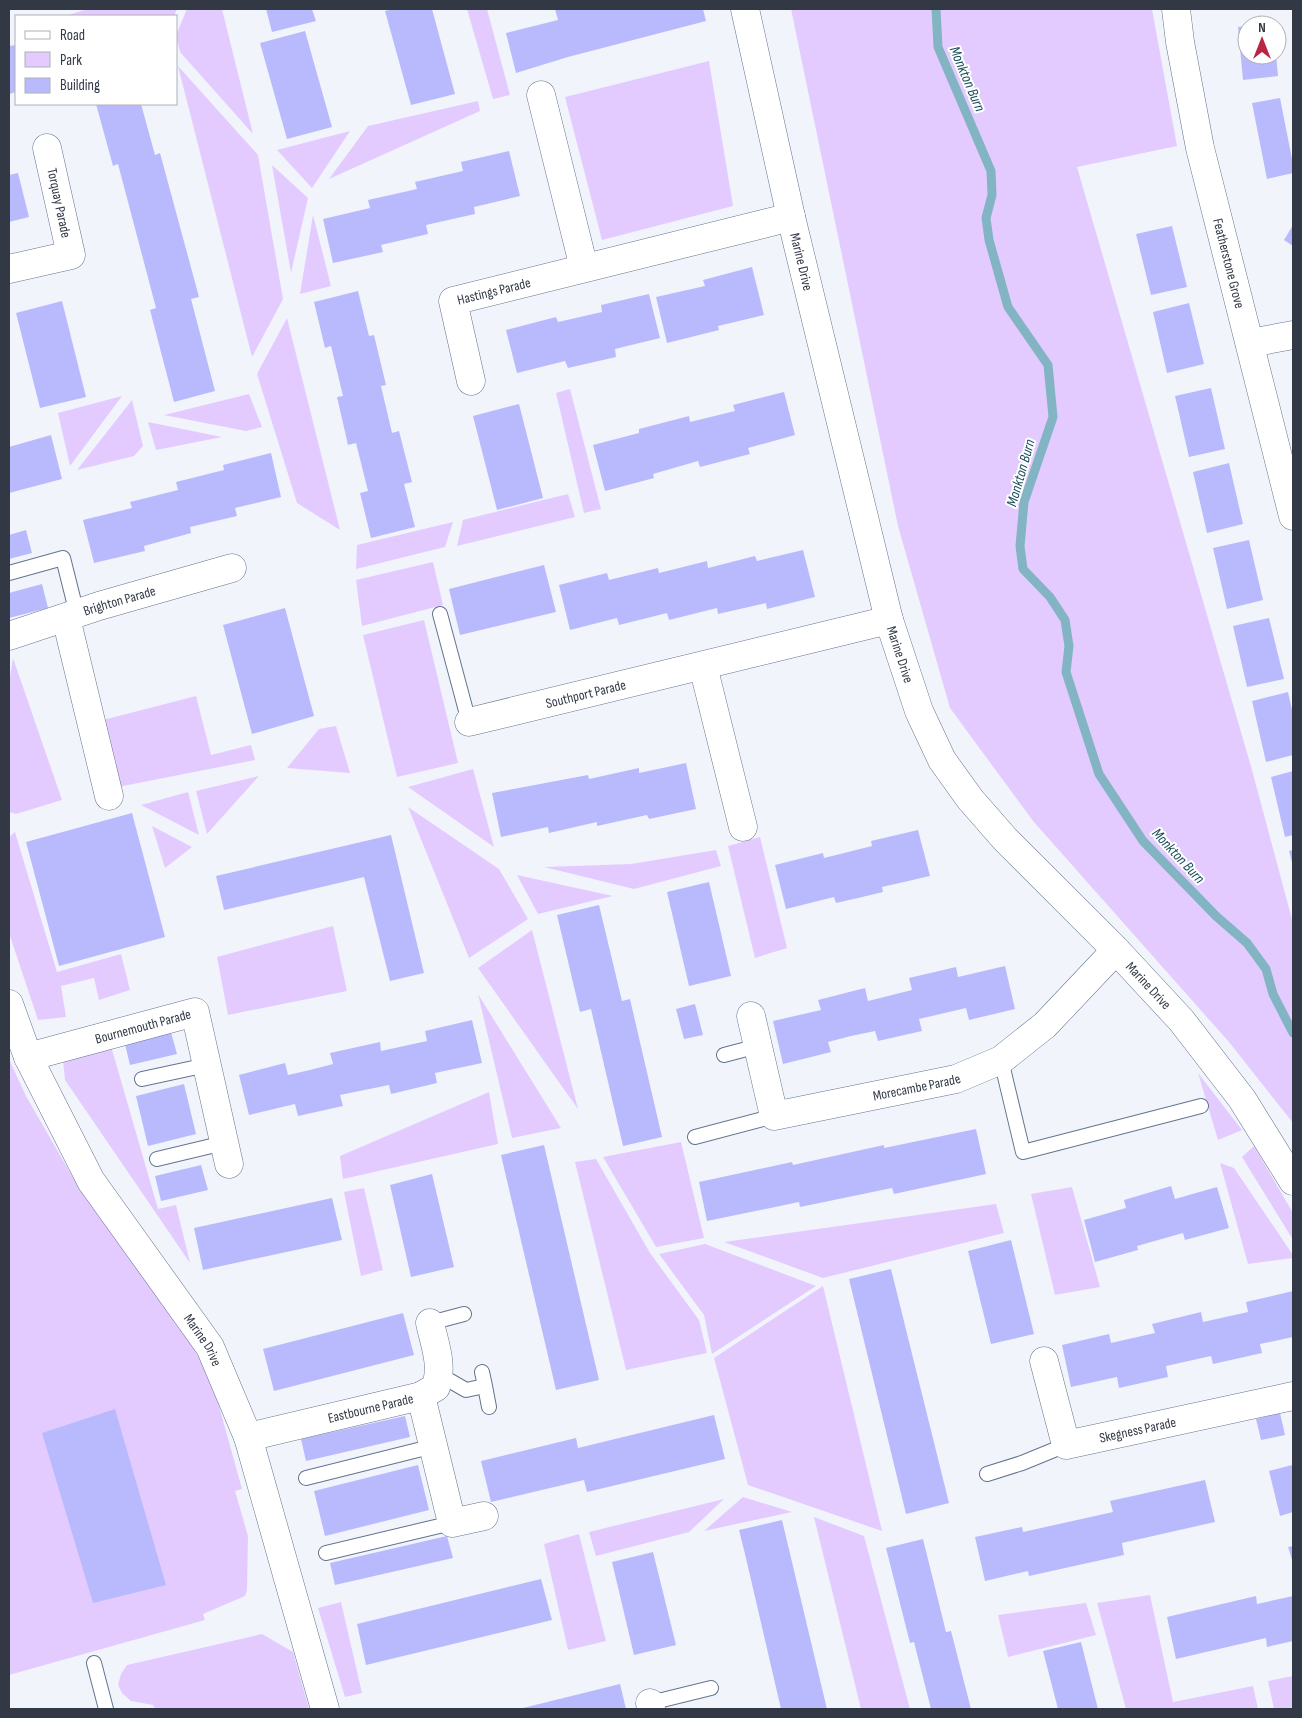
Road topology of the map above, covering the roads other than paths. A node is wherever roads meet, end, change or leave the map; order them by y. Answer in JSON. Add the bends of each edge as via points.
{"nodes":[{"id":1,"x":745,"y":9,"type":"edge"},
{"id":2,"x":1176,"y":9,"type":"edge"},
{"id":3,"x":541,"y":95,"type":"dead end"},
{"id":4,"x":47,"y":148,"type":"dead end"},
{"id":5,"x":791,"y":217,"type":"junction"},
{"id":6,"x":584,"y":268,"type":"junction"},
{"id":7,"x":9,"y":269,"type":"edge"},
{"id":8,"x":1293,"y":335,"type":"edge"},
{"id":9,"x":1250,"y":342,"type":"junction"},
{"id":10,"x":471,"y":381,"type":"dead end"},
{"id":11,"x":1293,"y":516,"type":"edge"},
{"id":12,"x":232,"y":568,"type":"dead end"},
{"id":13,"x":9,"y":573,"type":"edge"},
{"id":14,"x":440,"y":614,"type":"dead end"},
{"id":15,"x":72,"y":616,"type":"junction"},
{"id":16,"x":889,"y":620,"type":"junction"},
{"id":17,"x":9,"y":636,"type":"edge"},
{"id":18,"x":702,"y":666,"type":"junction"},
{"id":19,"x":469,"y":722,"type":"joint"},
{"id":20,"x":109,"y":796,"type":"dead end"},
{"id":21,"x":743,"y":826,"type":"dead end"},
{"id":22,"x":1116,"y":950,"type":"junction"},
{"id":23,"x":9,"y":1004,"type":"edge"},
{"id":24,"x":751,"y":1016,"type":"dead end"},
{"id":25,"x":758,"y":1046,"type":"junction"},
{"id":26,"x":724,"y":1054,"type":"dead end"},
{"id":27,"x":28,"y":1056,"type":"junction"},
{"id":28,"x":1001,"y":1060,"type":"junction"},
{"id":29,"x":207,"y":1065,"type":"junction"},
{"id":30,"x":142,"y":1079,"type":"dead end"},
{"id":31,"x":1201,"y":1106,"type":"dead end"},
{"id":32,"x":774,"y":1116,"type":"junction"},
{"id":33,"x":695,"y":1137,"type":"dead end"},
{"id":34,"x":227,"y":1153,"type":"joint"},
{"id":35,"x":157,"y":1159,"type":"dead end"},
{"id":36,"x":1293,"y":1181,"type":"edge"},
{"id":37,"x":464,"y":1314,"type":"dead end"},
{"id":38,"x":430,"y":1323,"type":"joint"},
{"id":39,"x":1044,"y":1361,"type":"dead end"},
{"id":40,"x":440,"y":1375,"type":"junction"},
{"id":41,"x":421,"y":1396,"type":"junction"},
{"id":42,"x":1293,"y":1396,"type":"edge"},
{"id":43,"x":490,"y":1407,"type":"dead end"},
{"id":44,"x":248,"y":1437,"type":"junction"},
{"id":45,"x":1066,"y":1445,"type":"junction"},
{"id":46,"x":434,"y":1446,"type":"junction"},
{"id":47,"x":987,"y":1474,"type":"dead end"},
{"id":48,"x":306,"y":1478,"type":"dead end"},
{"id":49,"x":484,"y":1516,"type":"dead end"},
{"id":50,"x":452,"y":1523,"type":"junction"},
{"id":51,"x":326,"y":1553,"type":"dead end"},
{"id":52,"x":94,"y":1663,"type":"dead end"},
{"id":53,"x":711,"y":1688,"type":"dead end"},
{"id":54,"x":651,"y":1706,"type":"edge"},
{"id":55,"x":106,"y":1709,"type":"edge"},
{"id":56,"x":325,"y":1709,"type":"edge"}],
"edges":[{"from":1,"to":5,"type":"street","name":"Marine Drive"},
{"from":2,"to":9,"type":"street","name":"Featherstone Grove","via":[[1200,148]]},
{"from":3,"to":6,"type":"street"},
{"from":4,"to":7,"type":"street","name":"Torquay Parade","via":[[71,255]]},
{"from":5,"to":6,"type":"street","name":"Hastings Parade"},
{"from":5,"to":16,"type":"street","name":"Marine Drive"},
{"from":6,"to":10,"type":"street","name":"Hastings Parade","via":[[453,301]]},
{"from":8,"to":9,"type":"street"},
{"from":9,"to":11,"type":"street","name":"Featherstone Grove"},
{"from":12,"to":15,"type":"street","name":"Brighton Parade"},
{"from":13,"to":15,"type":"lane","via":[[64,558]]},
{"from":14,"to":19,"type":"lane"},
{"from":15,"to":17,"type":"street","name":"Brighton Parade"},
{"from":15,"to":20,"type":"street"},
{"from":16,"to":18,"type":"street","name":"Southport Parade"},
{"from":16,"to":22,"type":"street","name":"Marine Drive","via":[[919,711],[942,760],[1005,839]]},
{"from":18,"to":19,"type":"street","name":"Southport Parade"},
{"from":18,"to":21,"type":"street"},
{"from":22,"to":28,"type":"street","name":"Morecambe Parade","via":[[1045,1025]]},
{"from":22,"to":36,"type":"street","name":"Marine Drive","via":[[1181,1020],[1236,1091]]},
{"from":23,"to":27,"type":"street","name":"Marine Drive"},
{"from":24,"to":25,"type":"street"},
{"from":25,"to":26,"type":"lane"},
{"from":25,"to":32,"type":"street"},
{"from":27,"to":29,"type":"street","name":"Bournemouth Parade","via":[[195,1012]]},
{"from":27,"to":44,"type":"street","name":"Marine Drive","via":[[91,1182],[210,1347]]},
{"from":28,"to":31,"type":"lane","via":[[1023,1152]]},
{"from":28,"to":32,"type":"street","name":"Morecambe Parade","via":[[956,1079]]},
{"from":29,"to":30,"type":"lane"},
{"from":29,"to":34,"type":"street","name":"Bournemouth Parade"},
{"from":32,"to":33,"type":"lane"},
{"from":34,"to":35,"type":"lane"},
{"from":37,"to":38,"type":"lane"},
{"from":38,"to":40,"type":"street"},
{"from":39,"to":45,"type":"street"},
{"from":40,"to":41,"type":"street","via":[[436,1387]]},
{"from":40,"to":43,"type":"lane","via":[[466,1390],[484,1379]]},
{"from":41,"to":44,"type":"street","name":"Eastbourne Parade"},
{"from":41,"to":46,"type":"street","name":"Eastbourne Parade"},
{"from":42,"to":45,"type":"street","name":"Skegness Parade"},
{"from":44,"to":56,"type":"street","name":"Marine Drive"},
{"from":45,"to":47,"type":"lane"},
{"from":46,"to":48,"type":"lane"},
{"from":46,"to":50,"type":"street","name":"Eastbourne Parade"},
{"from":49,"to":50,"type":"street"},
{"from":50,"to":51,"type":"lane"},
{"from":52,"to":55,"type":"lane"},
{"from":53,"to":54,"type":"lane"}]}
